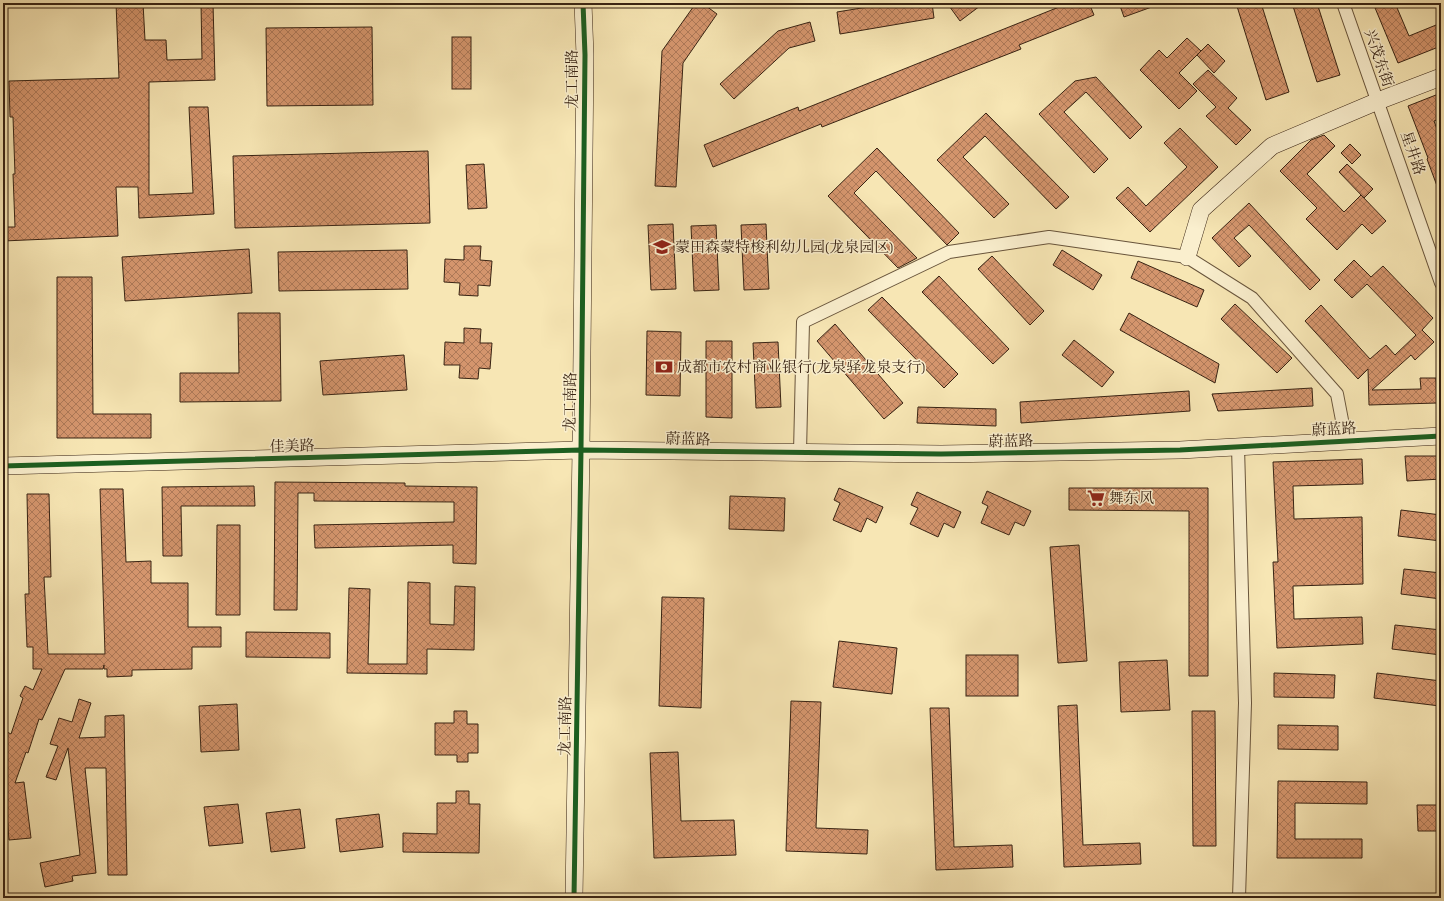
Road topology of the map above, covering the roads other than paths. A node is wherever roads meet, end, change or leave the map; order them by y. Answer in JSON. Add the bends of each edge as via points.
{"nodes":[{"id":1,"x":583,"y":3,"type":"edge"},
{"id":2,"x":1343,"y":3,"type":"edge"},
{"id":3,"x":1441,"y":77,"type":"edge"},
{"id":4,"x":1378,"y":101,"type":"junction"},
{"id":5,"x":1186,"y":257,"type":"junction"},
{"id":6,"x":1441,"y":283,"type":"edge"},
{"id":7,"x":1441,"y":436,"type":"edge"},
{"id":8,"x":1346,"y":441,"type":"junction"},
{"id":9,"x":1238,"y":447,"type":"junction"},
{"id":10,"x":581,"y":450,"type":"junction"},
{"id":11,"x":800,"y":452,"type":"junction"},
{"id":12,"x":3,"y":466,"type":"edge"},
{"id":13,"x":574,"y":898,"type":"edge"},
{"id":14,"x":1239,"y":898,"type":"edge"}],
"edges":[{"from":1,"to":10,"type":"street","name":"龙工南路","via":[[585,63]]},
{"from":2,"to":4,"type":"street","name":"兴茂东街"},
{"from":3,"to":4,"type":"street"},
{"from":4,"to":5,"type":"street","via":[[1272,146],[1201,210]]},
{"from":4,"to":6,"type":"street","name":"星井路"},
{"from":5,"to":8,"type":"street","via":[[1252,298],[1337,394]]},
{"from":5,"to":11,"type":"street","via":[[1049,237],[949,252],[803,322]]},
{"from":7,"to":8,"type":"street","name":"蔚蓝路"},
{"from":8,"to":9,"type":"street","name":"蔚蓝路"},
{"from":9,"to":11,"type":"street","name":"蔚蓝路","via":[[941,454]]},
{"from":9,"to":14,"type":"street","via":[[1245,702]]},
{"from":10,"to":11,"type":"street","name":"蔚蓝路"},
{"from":10,"to":12,"type":"street","name":"佳美路"},
{"from":10,"to":13,"type":"street","name":"龙工南路"}]}
